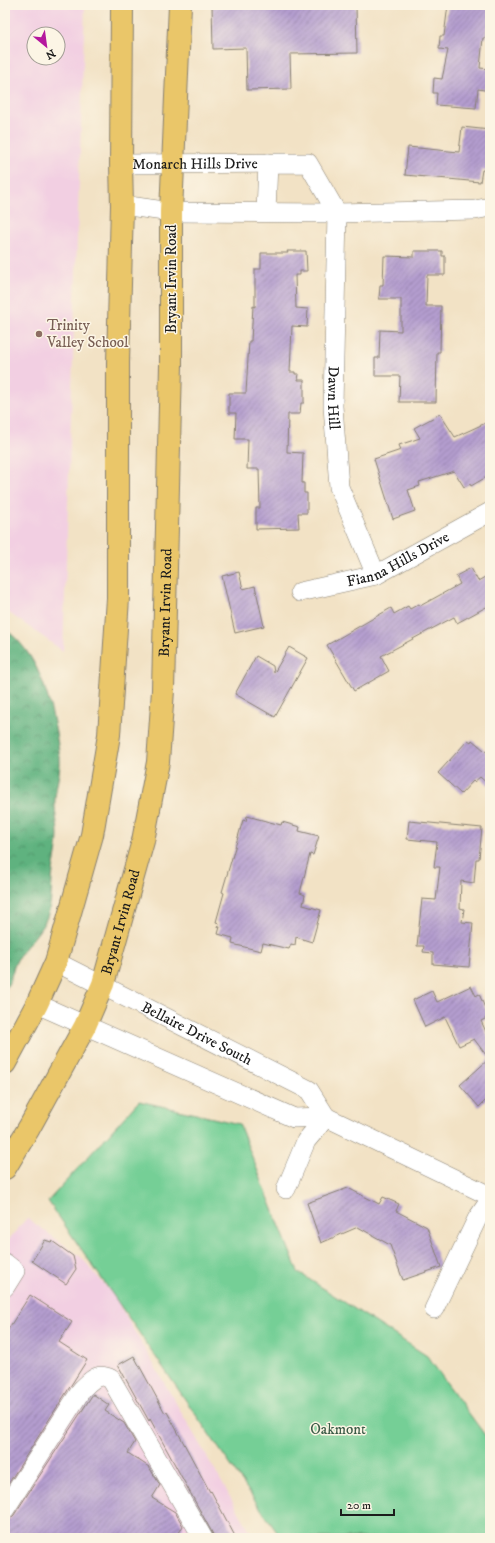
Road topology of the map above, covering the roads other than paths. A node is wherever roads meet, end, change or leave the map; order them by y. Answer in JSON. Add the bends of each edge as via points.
{"nodes":[{"id":1,"x":122,"y":5,"type":"edge"},
{"id":2,"x":180,"y":5,"type":"edge"},
{"id":3,"x":268,"y":163,"type":"junction"},
{"id":4,"x":121,"y":164,"type":"junction"},
{"id":5,"x":173,"y":164,"type":"junction"},
{"id":6,"x":122,"y":205,"type":"junction"},
{"id":7,"x":490,"y":207,"type":"edge"},
{"id":8,"x":171,"y":212,"type":"junction"},
{"id":9,"x":266,"y":212,"type":"junction"},
{"id":10,"x":337,"y":213,"type":"junction"},
{"id":11,"x":490,"y":512,"type":"edge"},
{"id":12,"x":376,"y":574,"type":"junction"},
{"id":13,"x":300,"y":592,"type":"dead end"},
{"id":14,"x":56,"y":962,"type":"junction"},
{"id":15,"x":103,"y":984,"type":"junction"},
{"id":16,"x":37,"y":1004,"type":"junction"},
{"id":17,"x":85,"y":1026,"type":"junction"},
{"id":18,"x":5,"y":1062,"type":"edge"},
{"id":19,"x":326,"y":1117,"type":"junction"},
{"id":20,"x":5,"y":1168,"type":"edge"},
{"id":21,"x":286,"y":1189,"type":"dead end"},
{"id":22,"x":490,"y":1196,"type":"edge"},
{"id":23,"x":490,"y":1200,"type":"edge"},
{"id":24,"x":5,"y":1263,"type":"edge"},
{"id":25,"x":5,"y":1287,"type":"edge"},
{"id":26,"x":434,"y":1309,"type":"dead end"},
{"id":27,"x":5,"y":1509,"type":"edge"},
{"id":28,"x":202,"y":1538,"type":"edge"}],
"edges":[{"from":1,"to":4,"type":"main road"},
{"from":2,"to":5,"type":"main road","name":"Bryant Irvin Road"},
{"from":3,"to":5,"type":"street","name":"Monarch Hills Drive"},
{"from":3,"to":9,"type":"street","name":"Monarch Hills Drive"},
{"from":3,"to":10,"type":"street","name":"Monarch Hills Drive","via":[[308,163]]},
{"from":4,"to":5,"type":"street","name":"Monarch Hills Drive"},
{"from":4,"to":6,"type":"main road"},
{"from":5,"to":8,"type":"main road","name":"Bryant Irvin Road"},
{"from":6,"to":8,"type":"street"},
{"from":6,"to":14,"type":"main road","via":[[118,363],[118,598],[109,735],[92,834]]},
{"from":7,"to":10,"type":"street","via":[[475,210]]},
{"from":8,"to":9,"type":"street"},
{"from":8,"to":15,"type":"main road","name":"Bryant Irvin Road","via":[[170,396],[163,690],[158,762],[143,841]]},
{"from":9,"to":10,"type":"street"},
{"from":10,"to":12,"type":"street","name":"Dawn Hill","via":[[333,406],[339,487]]},
{"from":11,"to":12,"type":"street","name":"Fianna Hills Drive"},
{"from":12,"to":13,"type":"street","name":"Fianna Hills Drive"},
{"from":14,"to":15,"type":"street","name":"Bellaire Drive South"},
{"from":14,"to":16,"type":"main road"},
{"from":15,"to":17,"type":"main road","name":"Bryant Irvin Road"},
{"from":15,"to":19,"type":"street","name":"Bellaire Drive South","via":[[309,1090]]},
{"from":16,"to":17,"type":"street"},
{"from":16,"to":18,"type":"main road"},
{"from":17,"to":19,"type":"street","via":[[294,1118]]},
{"from":17,"to":20,"type":"main road","name":"Bryant Irvin Road"},
{"from":19,"to":21,"type":"street","via":[[306,1141]]},
{"from":19,"to":22,"type":"street"},
{"from":23,"to":26,"type":"street","via":[[477,1219]]},
{"from":24,"to":25,"type":"street","via":[[15,1271]]},
{"from":27,"to":28,"type":"street","via":[[82,1389],[95,1377],[105,1375],[111,1379]]}]}
